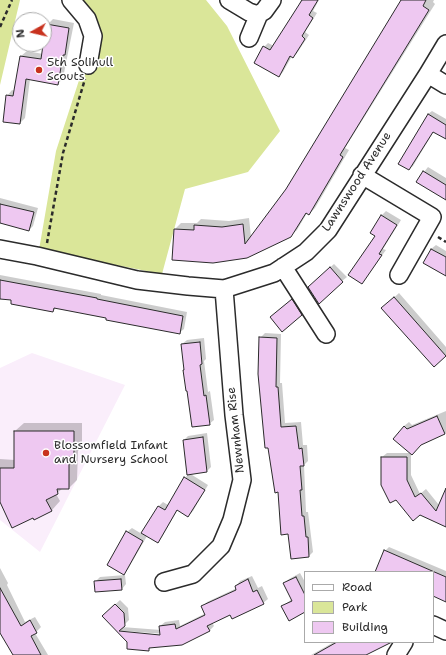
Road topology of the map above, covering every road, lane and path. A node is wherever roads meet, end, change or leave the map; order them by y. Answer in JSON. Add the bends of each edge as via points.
{"nodes":[{"id":1,"x":12,"y":0,"type":"edge"},
{"id":2,"x":71,"y":0,"type":"edge"},
{"id":3,"x":229,"y":0,"type":"edge"},
{"id":4,"x":272,"y":0,"type":"edge"},
{"id":5,"x":259,"y":14,"type":"junction"},
{"id":6,"x":0,"y":26,"type":"edge"},
{"id":7,"x":249,"y":38,"type":"dead end"},
{"id":8,"x":446,"y":44,"type":"edge"},
{"id":9,"x":88,"y":65,"type":"joint"},
{"id":10,"x":428,"y":74,"type":"junction"},
{"id":11,"x":446,"y":85,"type":"edge"},
{"id":12,"x":362,"y":175,"type":"junction"},
{"id":13,"x":439,"y":221,"type":"edge"},
{"id":14,"x":0,"y":249,"type":"edge"},
{"id":15,"x":38,"y":256,"type":"junction"},
{"id":16,"x":283,"y":267,"type":"junction"},
{"id":17,"x":399,"y":275,"type":"dead end"},
{"id":18,"x":224,"y":289,"type":"junction"},
{"id":19,"x":326,"y":334,"type":"dead end"},
{"id":20,"x":164,"y":582,"type":"dead end"},
{"id":21,"x":434,"y":625,"type":"edge"},
{"id":22,"x":446,"y":631,"type":"edge"},
{"id":23,"x":403,"y":643,"type":"edge"},
{"id":24,"x":396,"y":655,"type":"edge"}],
"edges":[{"from":1,"to":6,"type":"path"},
{"from":2,"to":9,"type":"street","via":[[87,19],[93,36]]},
{"from":3,"to":5,"type":"street","via":[[249,12]]},
{"from":4,"to":5,"type":"street"},
{"from":5,"to":7,"type":"street"},
{"from":8,"to":10,"type":"street","name":"Lawnswood Avenue"},
{"from":9,"to":15,"type":"path","via":[[63,153],[47,246],[39,250]]},
{"from":10,"to":11,"type":"street"},
{"from":10,"to":12,"type":"street","name":"Lawnswood Avenue"},
{"from":12,"to":13,"type":"street"},
{"from":12,"to":16,"type":"street","name":"Lawnswood Avenue","via":[[328,230],[306,252]]},
{"from":13,"to":17,"type":"street"},
{"from":14,"to":15,"type":"street","name":"Lawnswood Avenue"},
{"from":15,"to":18,"type":"street","name":"Lawnswood Avenue","via":[[137,280]]},
{"from":16,"to":18,"type":"street","name":"Lawnswood Avenue","via":[[274,273]]},
{"from":16,"to":19,"type":"street"},
{"from":18,"to":20,"type":"street","name":"Newnham Rise","via":[[242,480],[232,520],[221,546],[193,574]]},
{"from":21,"to":22,"type":"street"},
{"from":23,"to":24,"type":"street"}]}
